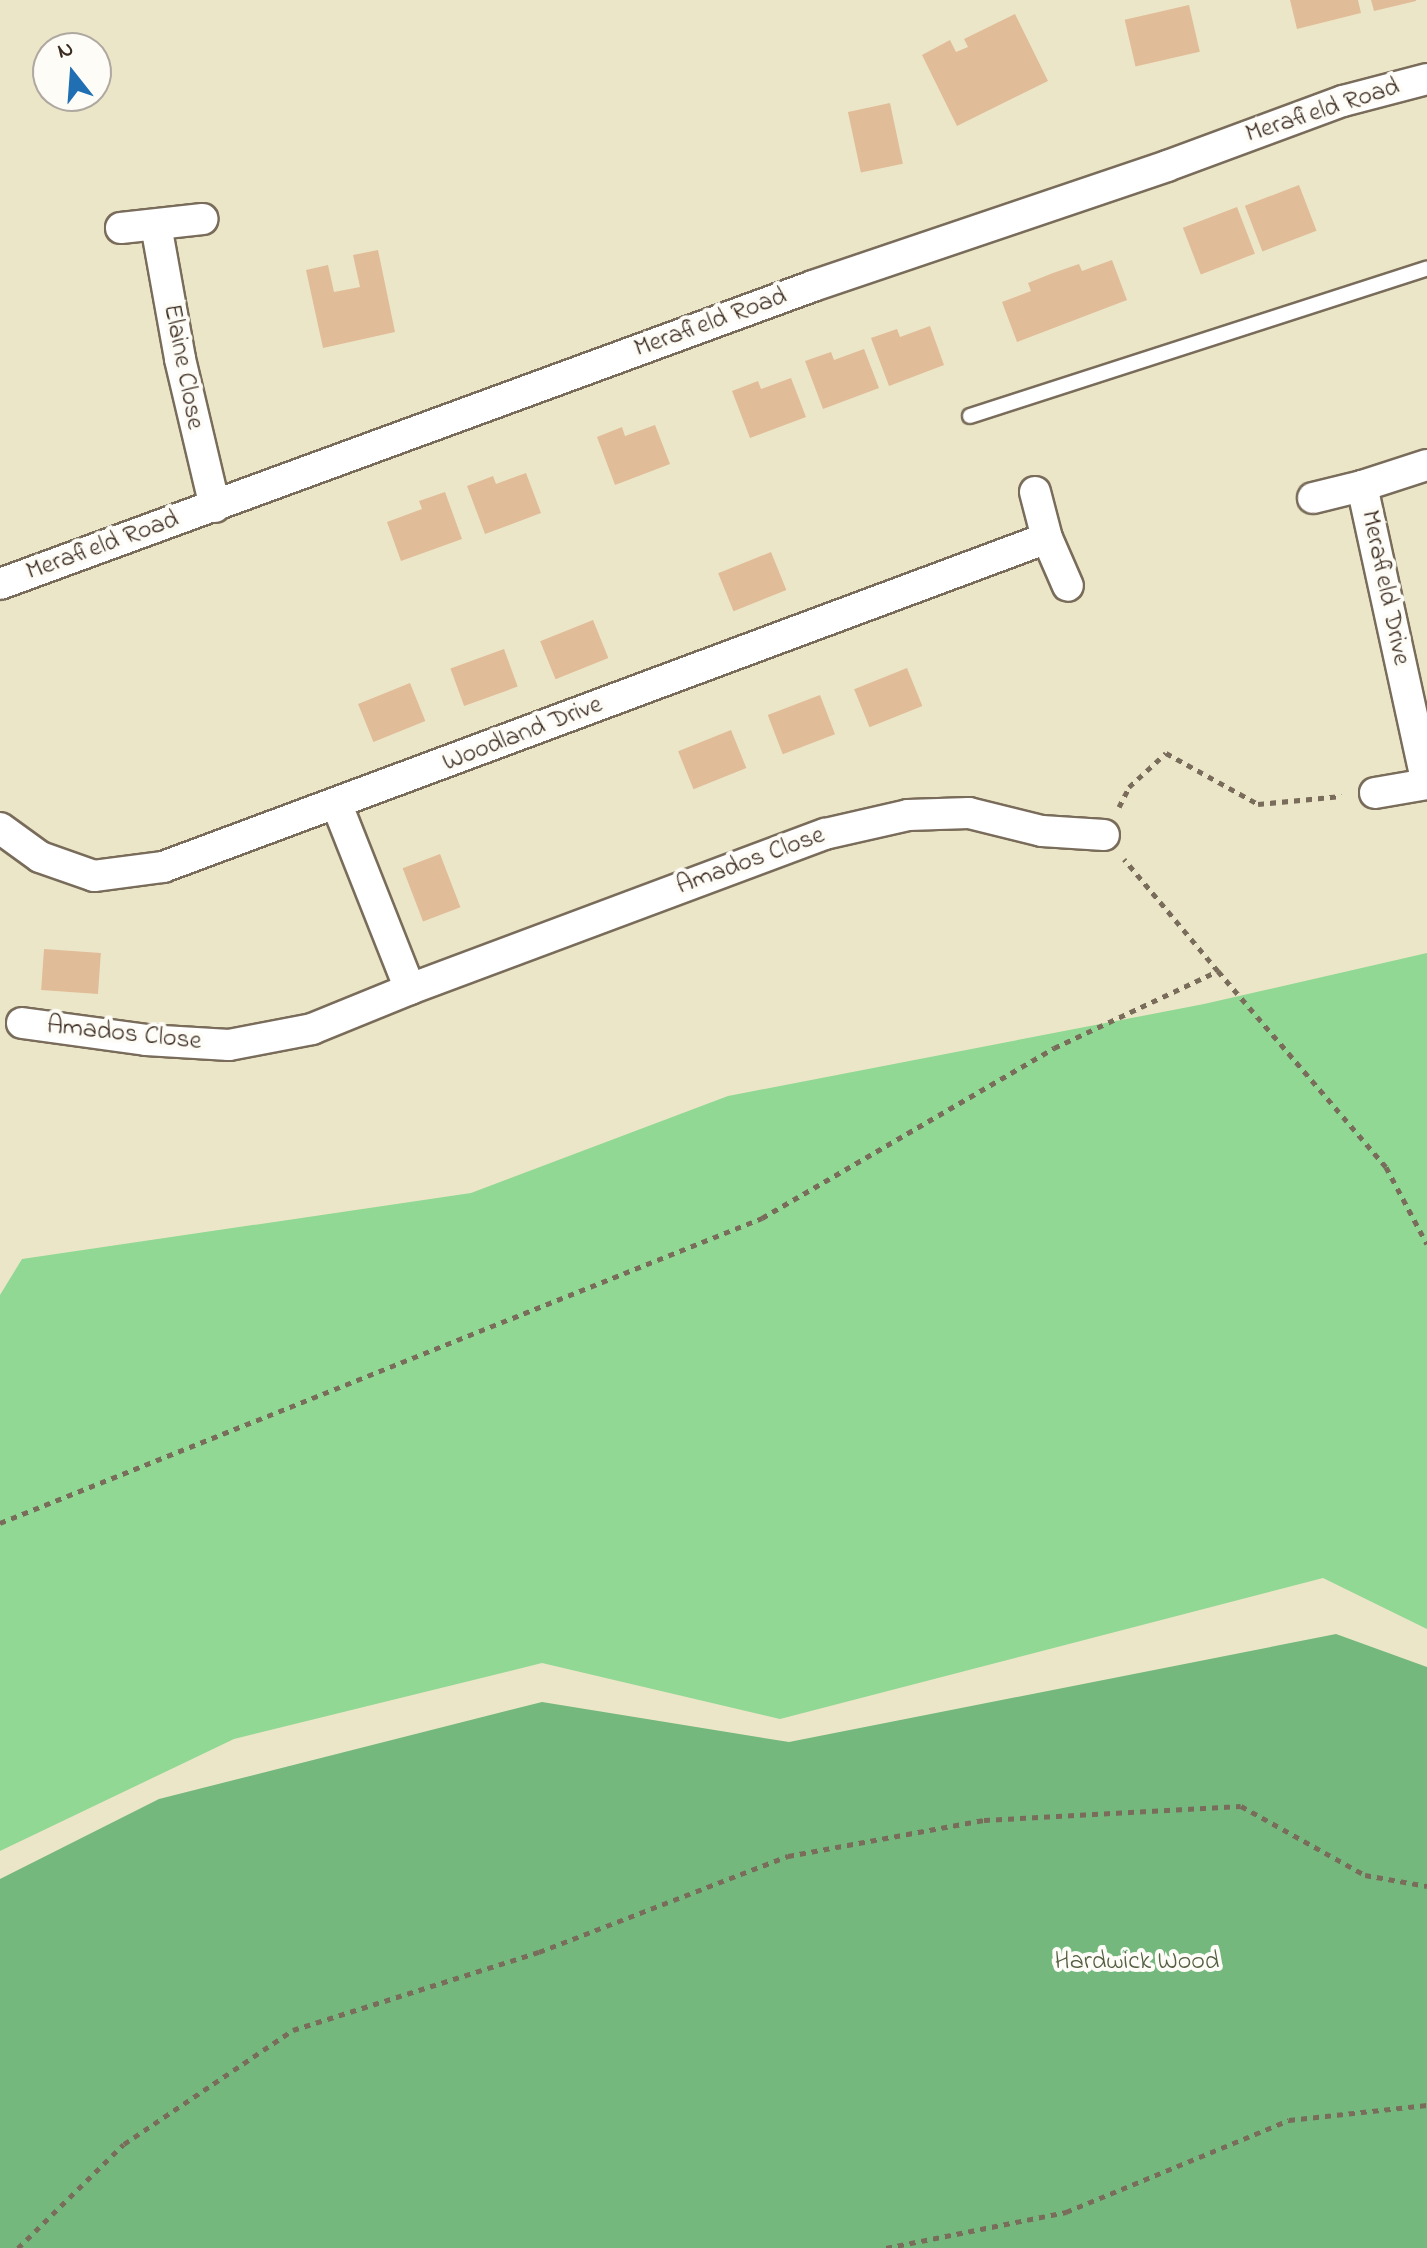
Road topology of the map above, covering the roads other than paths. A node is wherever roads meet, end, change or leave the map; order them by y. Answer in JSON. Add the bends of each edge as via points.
{"nodes":[{"id":1,"x":1427,"y":79,"type":"edge"},
{"id":2,"x":203,"y":219,"type":"dead end"},
{"id":3,"x":156,"y":225,"type":"junction"},
{"id":4,"x":121,"y":228,"type":"dead end"},
{"id":5,"x":1427,"y":268,"type":"edge"},
{"id":6,"x":970,"y":416,"type":"dead end"},
{"id":7,"x":1427,"y":465,"type":"edge"},
{"id":8,"x":1362,"y":486,"type":"junction"},
{"id":9,"x":1035,"y":492,"type":"dead end"},
{"id":10,"x":1313,"y":498,"type":"dead end"},
{"id":11,"x":215,"y":507,"type":"junction"},
{"id":12,"x":1047,"y":538,"type":"junction"},
{"id":13,"x":0,"y":584,"type":"edge"},
{"id":14,"x":1068,"y":586,"type":"dead end"},
{"id":15,"x":1427,"y":784,"type":"edge"},
{"id":16,"x":1375,"y":793,"type":"road end"},
{"id":17,"x":337,"y":805,"type":"junction"},
{"id":18,"x":0,"y":828,"type":"edge"},
{"id":19,"x":1104,"y":835,"type":"road end"},
{"id":20,"x":410,"y":989,"type":"junction"},
{"id":21,"x":22,"y":1023,"type":"dead end"}],
"edges":[{"from":1,"to":11,"type":"street","name":"Merafield Road","via":[[1343,101],[813,286]]},
{"from":2,"to":3,"type":"street"},
{"from":3,"to":4,"type":"street"},
{"from":3,"to":11,"type":"street","name":"Elaine Close","via":[[191,414]]},
{"from":5,"to":6,"type":"lane"},
{"from":7,"to":8,"type":"street","name":"Merafield Drive"},
{"from":8,"to":10,"type":"street","name":"Merafield Drive"},
{"from":8,"to":15,"type":"street","name":"Merafield Drive"},
{"from":9,"to":12,"type":"street"},
{"from":11,"to":13,"type":"street","name":"Merafield Road"},
{"from":12,"to":14,"type":"street"},
{"from":12,"to":17,"type":"street","name":"Woodland Drive"},
{"from":15,"to":16,"type":"street","name":"Merafield Drive"},
{"from":17,"to":18,"type":"street","name":"Woodland Drive","via":[[163,867],[94,876],[40,857]]},
{"from":17,"to":20,"type":"street"},
{"from":19,"to":20,"type":"street","name":"Amados Close","via":[[1042,831],[969,813],[908,815],[825,834]]},
{"from":20,"to":21,"type":"street","name":"Amados Close","via":[[312,1029],[229,1045]]}]}
